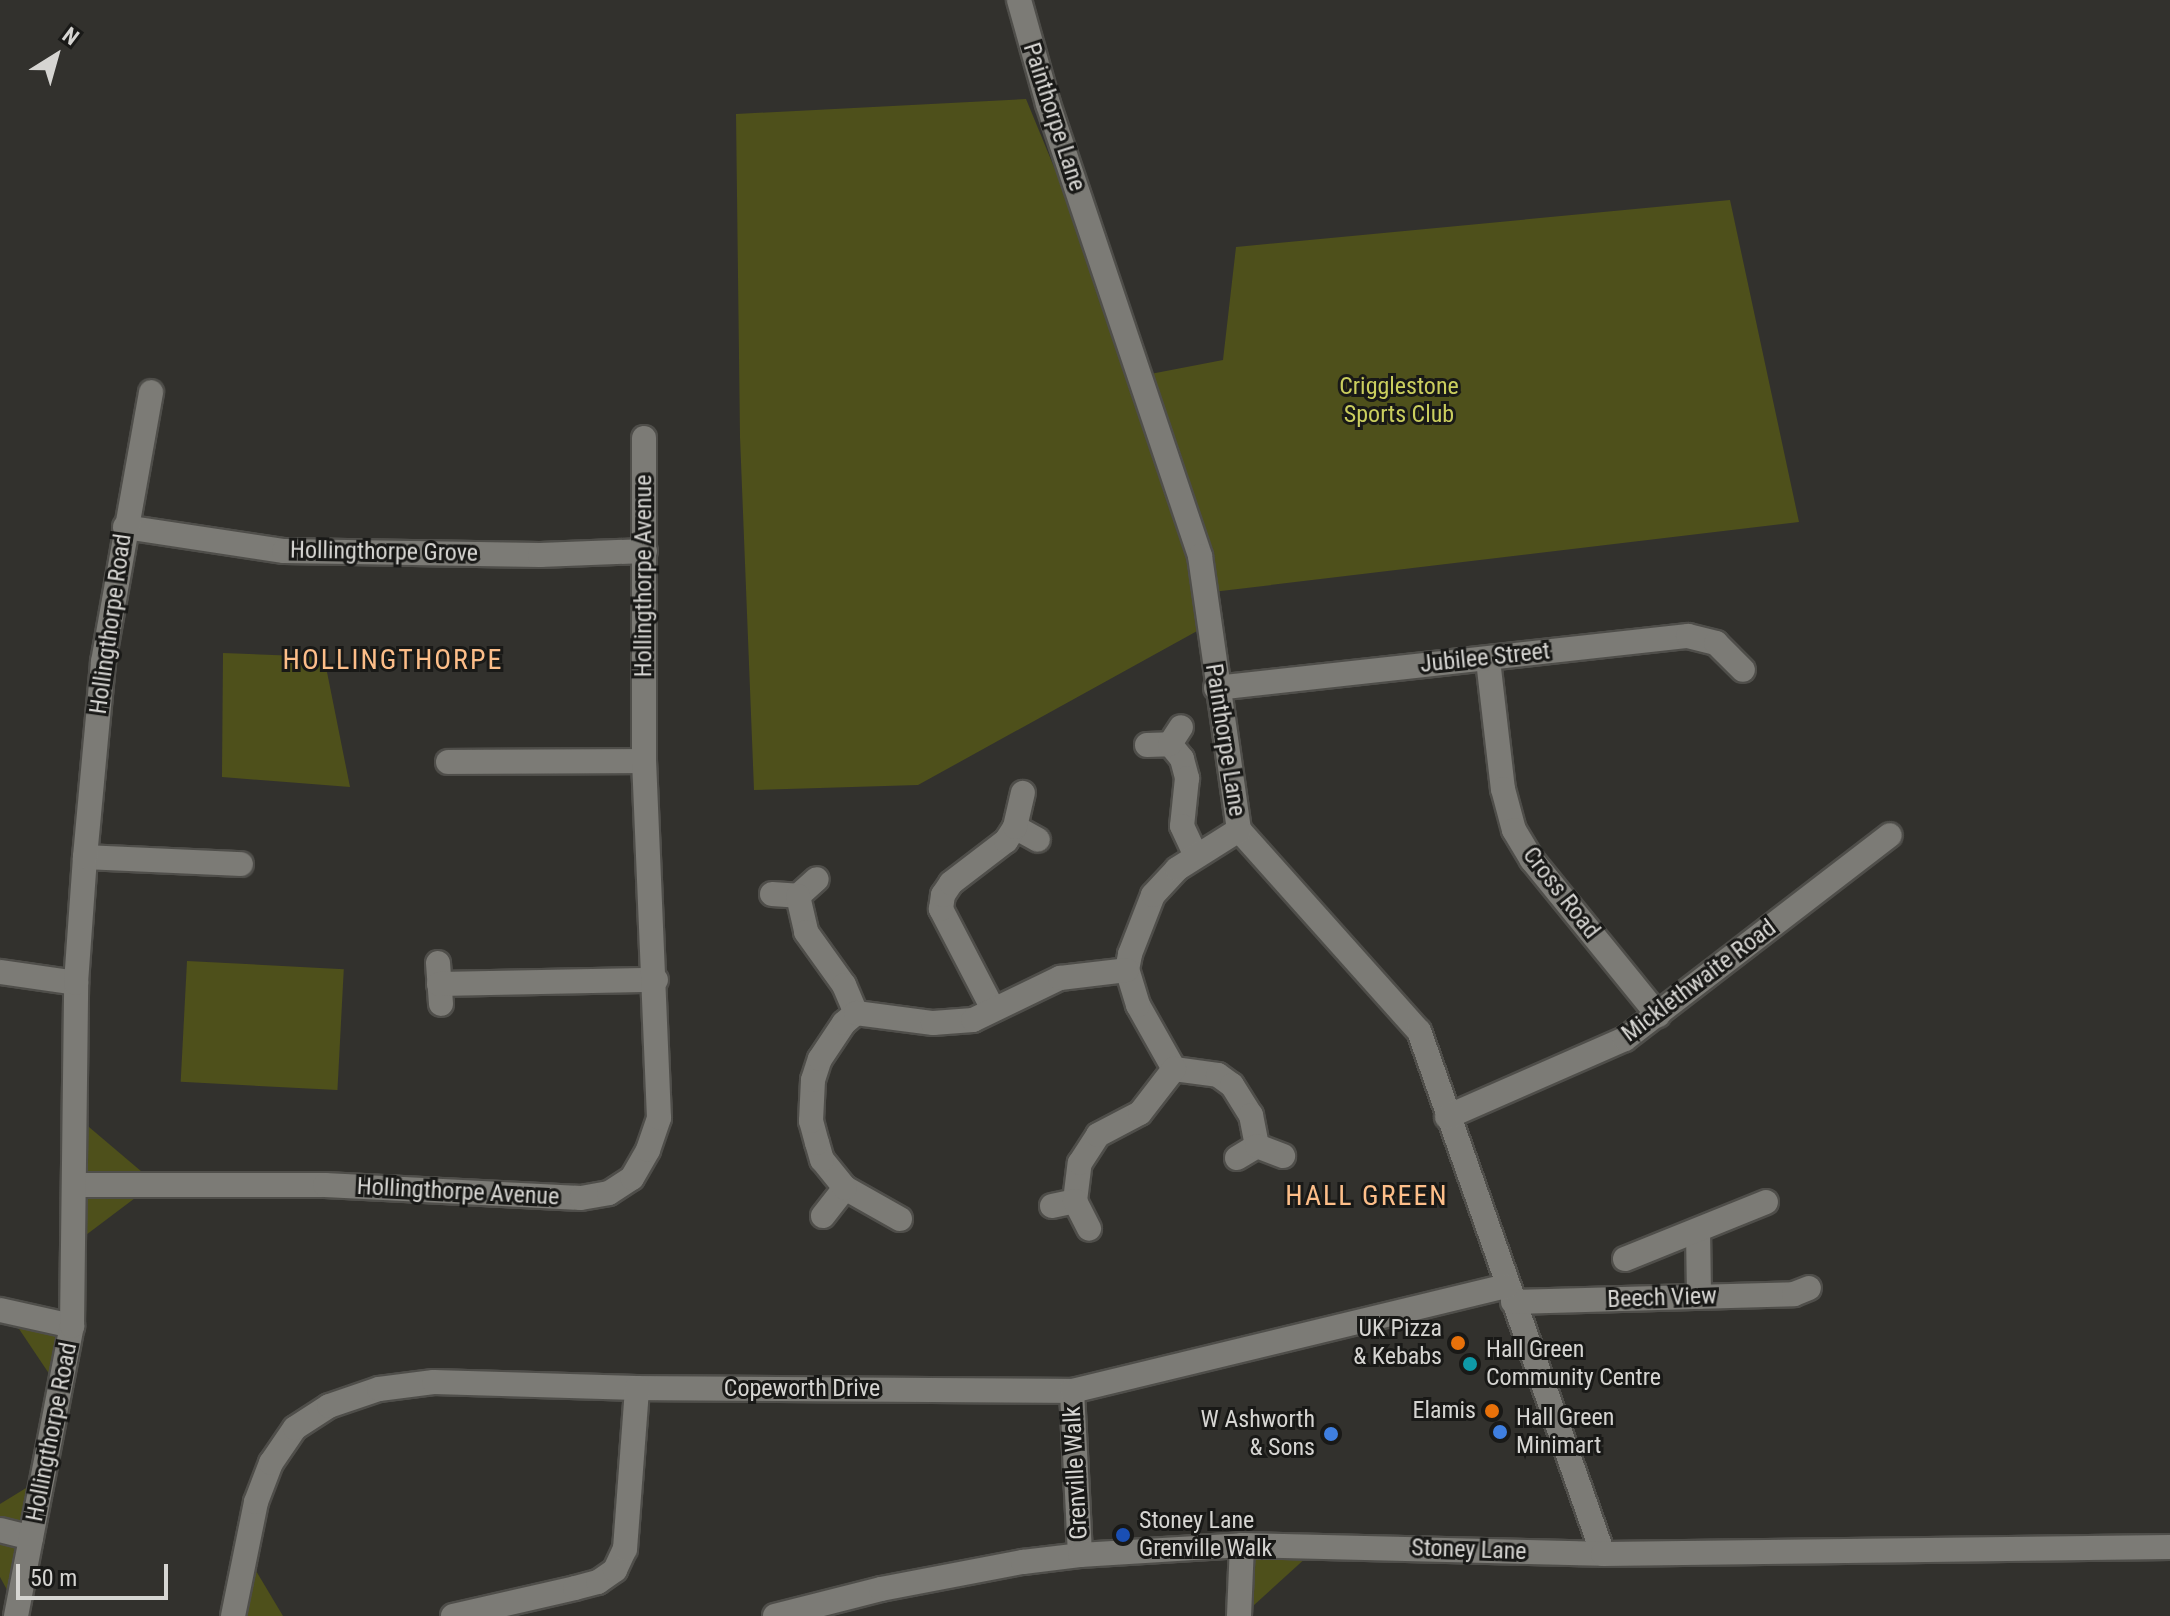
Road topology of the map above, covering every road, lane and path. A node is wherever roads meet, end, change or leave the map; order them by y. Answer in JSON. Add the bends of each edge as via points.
{"nodes":[{"id":1,"x":1019,"y":0,"type":"edge"},
{"id":2,"x":151,"y":392,"type":"dead end"},
{"id":3,"x":644,"y":438,"type":"dead end"},
{"id":4,"x":125,"y":527,"type":"junction"},
{"id":5,"x":645,"y":551,"type":"junction"},
{"id":6,"x":1488,"y":660,"type":"junction"},
{"id":7,"x":1743,"y":670,"type":"dead end"},
{"id":8,"x":1216,"y":688,"type":"junction"},
{"id":9,"x":1166,"y":739,"type":"dead end"},
{"id":10,"x":644,"y":761,"type":"junction"},
{"id":11,"x":444,"y":763,"type":"dead end"},
{"id":12,"x":1023,"y":793,"type":"dead end"},
{"id":13,"x":1015,"y":827,"type":"junction"},
{"id":14,"x":1239,"y":830,"type":"junction"},
{"id":15,"x":1890,"y":835,"type":"dead end"},
{"id":16,"x":1038,"y":840,"type":"dead end"},
{"id":17,"x":1196,"y":856,"type":"junction"},
{"id":18,"x":85,"y":857,"type":"junction"},
{"id":19,"x":244,"y":863,"type":"dead end"},
{"id":20,"x":817,"y":879,"type":"dead end"},
{"id":21,"x":772,"y":894,"type":"dead end"},
{"id":22,"x":798,"y":896,"type":"junction"},
{"id":23,"x":1127,"y":970,"type":"junction"},
{"id":24,"x":0,"y":972,"type":"edge"},
{"id":25,"x":656,"y":980,"type":"junction"},
{"id":26,"x":76,"y":983,"type":"junction"},
{"id":27,"x":439,"y":984,"type":"dead end"},
{"id":28,"x":993,"y":1009,"type":"junction"},
{"id":29,"x":856,"y":1013,"type":"junction"},
{"id":30,"x":1658,"y":1015,"type":"junction"},
{"id":31,"x":1174,"y":1069,"type":"junction"},
{"id":32,"x":1447,"y":1117,"type":"junction"},
{"id":33,"x":1283,"y":1156,"type":"dead end"},
{"id":34,"x":75,"y":1185,"type":"junction"},
{"id":35,"x":845,"y":1188,"type":"junction"},
{"id":36,"x":1766,"y":1202,"type":"dead end"},
{"id":37,"x":823,"y":1216,"type":"dead end"},
{"id":38,"x":900,"y":1219,"type":"dead end"},
{"id":39,"x":1089,"y":1229,"type":"dead end"},
{"id":40,"x":1698,"y":1231,"type":"junction"},
{"id":41,"x":1625,"y":1259,"type":"dead end"},
{"id":42,"x":1809,"y":1288,"type":"dead end"},
{"id":43,"x":1510,"y":1294,"type":"junction"},
{"id":44,"x":1699,"y":1297,"type":"junction"},
{"id":45,"x":0,"y":1310,"type":"edge"},
{"id":46,"x":72,"y":1326,"type":"junction"},
{"id":47,"x":637,"y":1388,"type":"junction"},
{"id":48,"x":1072,"y":1391,"type":"junction"},
{"id":49,"x":0,"y":1530,"type":"edge"},
{"id":50,"x":31,"y":1538,"type":"junction"},
{"id":51,"x":1242,"y":1545,"type":"junction"},
{"id":52,"x":2170,"y":1547,"type":"edge"},
{"id":53,"x":1603,"y":1554,"type":"junction"},
{"id":54,"x":1080,"y":1555,"type":"junction"},
{"id":55,"x":16,"y":1616,"type":"edge"},
{"id":56,"x":233,"y":1616,"type":"edge"},
{"id":57,"x":453,"y":1616,"type":"edge"},
{"id":58,"x":775,"y":1616,"type":"edge"},
{"id":59,"x":1239,"y":1616,"type":"edge"}],
"edges":[{"from":1,"to":8,"type":"street","name":"Painthorpe Lane","via":[[1048,104],[1200,556]]},
{"from":2,"to":4,"type":"street","name":"Hollingthorpe Road"},
{"from":3,"to":5,"type":"street","name":"Hollingthorpe Avenue"},
{"from":4,"to":5,"type":"street","name":"Hollingthorpe Grove","via":[[284,551]]},
{"from":4,"to":18,"type":"street","name":"Hollingthorpe Road","via":[[103,662]]},
{"from":5,"to":10,"type":"street","name":"Hollingthorpe Avenue"},
{"from":6,"to":7,"type":"street","name":"Jubilee Street","via":[[1688,636],[1716,643]]},
{"from":6,"to":8,"type":"street","name":"Jubilee Street"},
{"from":6,"to":30,"type":"street","name":"Cross Road","via":[[1503,789],[1514,830],[1532,860]]},
{"from":8,"to":14,"type":"street","name":"Painthorpe Lane"},
{"from":9,"to":17,"type":"street","via":[[1185,768],[1182,826]]},
{"from":10,"to":11,"type":"street"},
{"from":10,"to":25,"type":"street","name":"Hollingthorpe Avenue"},
{"from":12,"to":13,"type":"street"},
{"from":13,"to":16,"type":"street"},
{"from":13,"to":28,"type":"street","via":[[992,854],[951,883],[941,909]]},
{"from":14,"to":17,"type":"street"},
{"from":14,"to":32,"type":"street","name":"Painthorpe Lane","via":[[1419,1031]]},
{"from":15,"to":30,"type":"street","name":"Micklethwaite Road"},
{"from":17,"to":23,"type":"street","via":[[1153,895]]},
{"from":18,"to":19,"type":"street"},
{"from":18,"to":26,"type":"street","name":"Hollingthorpe Road"},
{"from":20,"to":22,"type":"street"},
{"from":21,"to":22,"type":"street"},
{"from":22,"to":29,"type":"street","via":[[806,932],[844,985]]},
{"from":23,"to":28,"type":"street","via":[[1060,978]]},
{"from":23,"to":31,"type":"street","via":[[1138,1005]]},
{"from":24,"to":26,"type":"street"},
{"from":25,"to":27,"type":"street"},
{"from":25,"to":34,"type":"street","name":"Hollingthorpe Avenue","via":[[659,1118],[632,1178],[609,1193],[581,1198],[325,1185]]},
{"from":26,"to":34,"type":"street","name":"Hollingthorpe Road"},
{"from":28,"to":29,"type":"street","via":[[973,1020],[933,1023]]},
{"from":29,"to":35,"type":"street","via":[[820,1059],[811,1100],[822,1160]]},
{"from":30,"to":32,"type":"street","name":"Micklethwaite Road","via":[[1625,1039]]},
{"from":31,"to":33,"type":"street","via":[[1218,1075],[1232,1085],[1251,1115],[1247,1152]]},
{"from":31,"to":39,"type":"street","via":[[1140,1113],[1098,1135],[1080,1163],[1063,1204]]},
{"from":32,"to":43,"type":"street","name":"Painthorpe Lane"},
{"from":34,"to":46,"type":"street","name":"Hollingthorpe Road"},
{"from":35,"to":37,"type":"street"},
{"from":35,"to":38,"type":"street"},
{"from":36,"to":40,"type":"street"},
{"from":40,"to":41,"type":"street"},
{"from":40,"to":44,"type":"street"},
{"from":42,"to":44,"type":"street","name":"Beech View","via":[[1794,1294]]},
{"from":43,"to":44,"type":"street","name":"Beech View"},
{"from":43,"to":48,"type":"street","name":"Copeworth Drive"},
{"from":43,"to":53,"type":"street","name":"Painthorpe Lane"},
{"from":45,"to":46,"type":"street","name":"Hollingthorpe Road"},
{"from":46,"to":50,"type":"street","name":"Hollingthorpe Road"},
{"from":47,"to":48,"type":"street","name":"Copeworth Drive"},
{"from":47,"to":56,"type":"street","name":"Copeworth Drive","via":[[434,1382],[379,1389],[329,1406],[295,1428],[271,1463],[256,1502]]},
{"from":47,"to":57,"type":"street","via":[[625,1549],[615,1570],[598,1582]]},
{"from":48,"to":54,"type":"street","name":"Grenville Walk"},
{"from":49,"to":50,"type":"street","name":"Hollingthorpe Road"},
{"from":50,"to":55,"type":"street","name":"Hollingthorpe Road"},
{"from":51,"to":53,"type":"street","name":"Stoney Lane"},
{"from":51,"to":54,"type":"street","name":"Stoney Lane"},
{"from":51,"to":59,"type":"street"},
{"from":52,"to":53,"type":"street","name":"Stoney Lane"},
{"from":54,"to":58,"type":"street","name":"Stoney Lane","via":[[881,1589]]}]}
